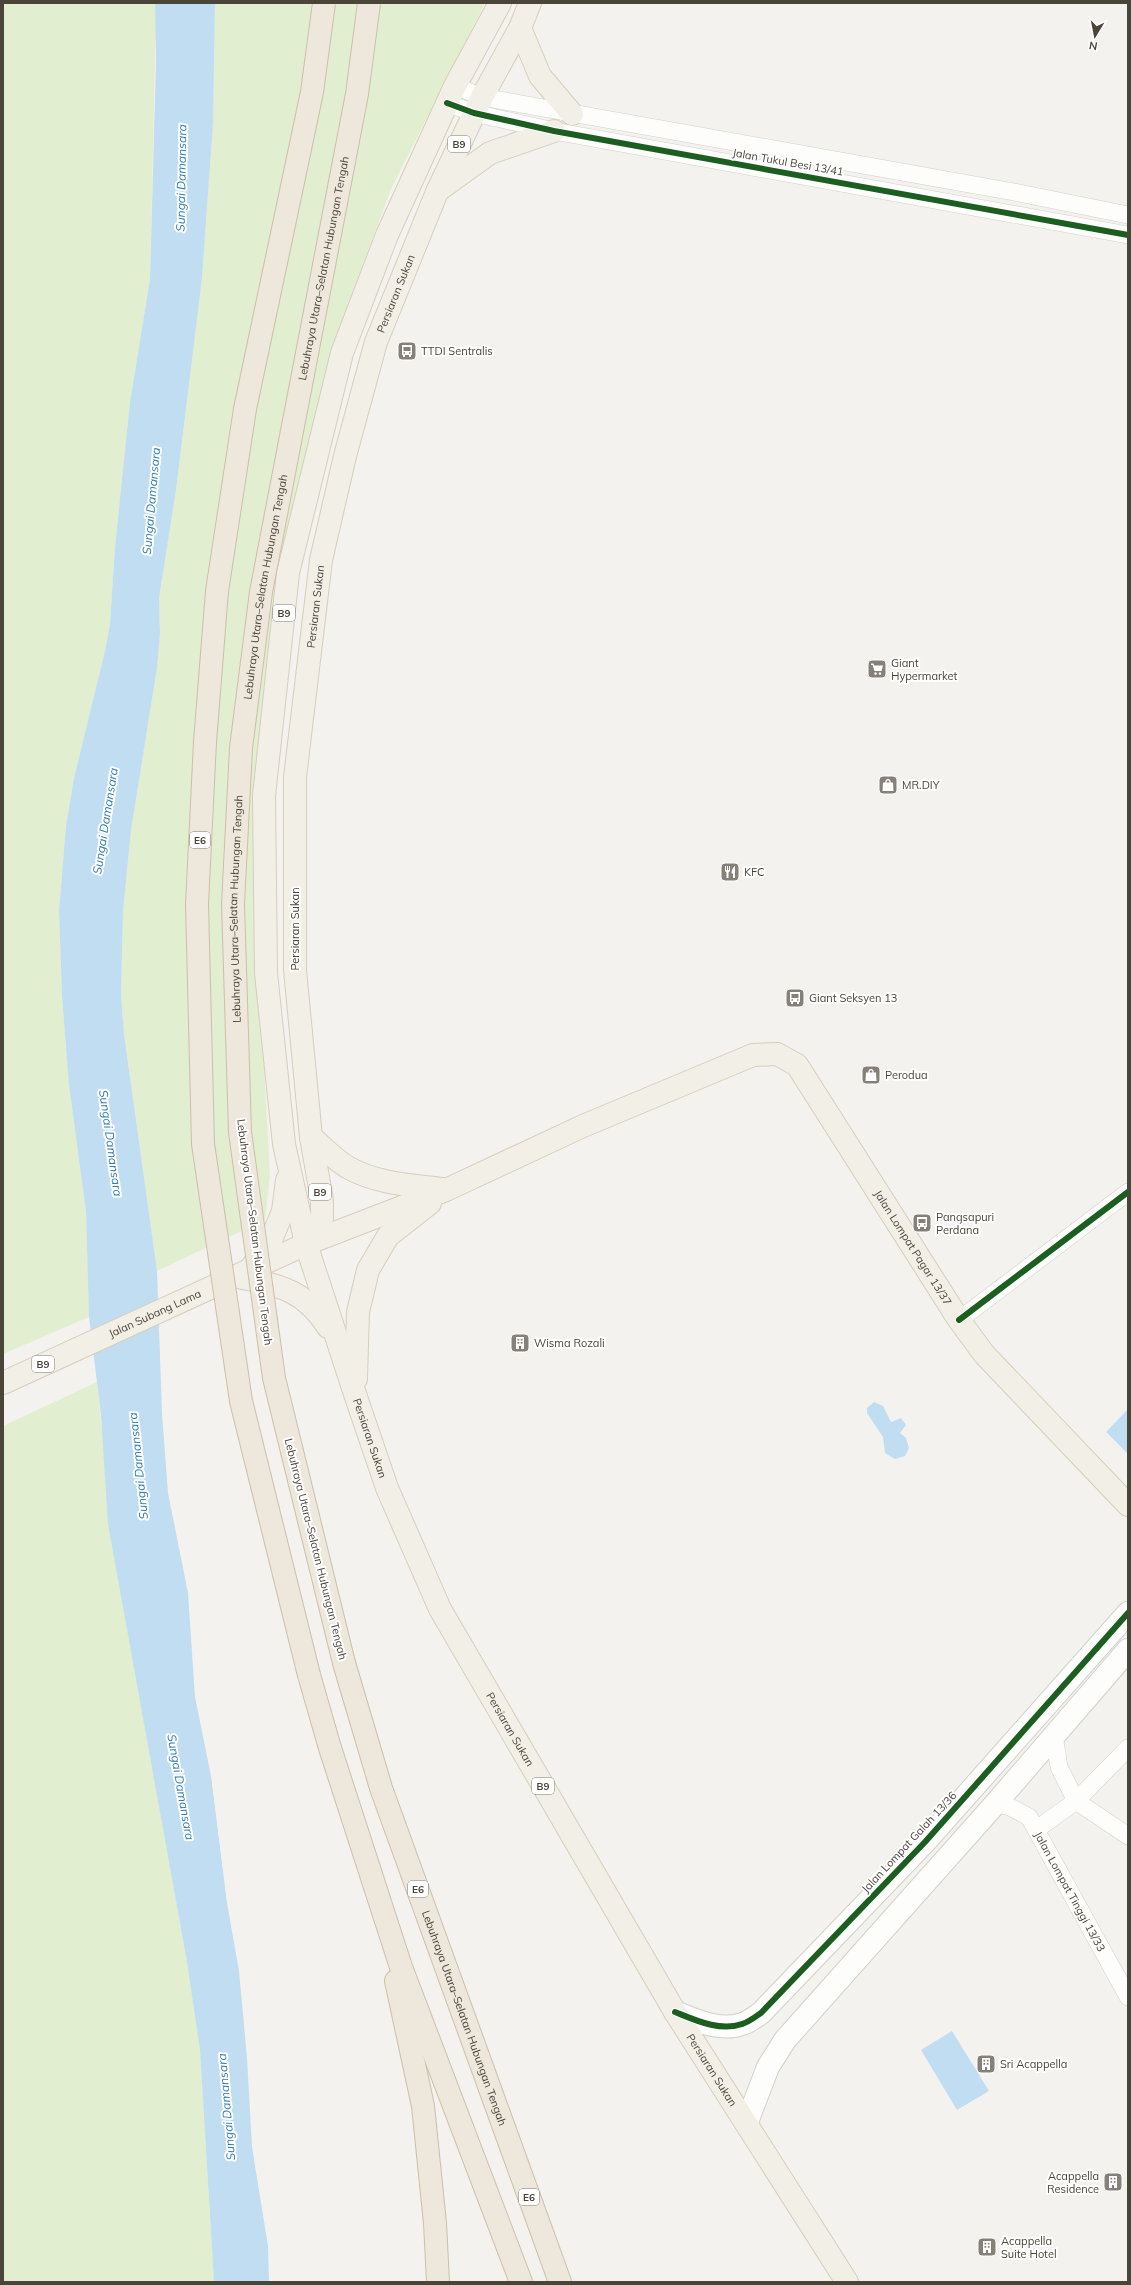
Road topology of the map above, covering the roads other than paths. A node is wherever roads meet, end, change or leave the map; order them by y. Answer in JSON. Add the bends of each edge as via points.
{"nodes":[{"id":1,"x":324,"y":3,"type":"edge"},
{"id":2,"x":369,"y":3,"type":"edge"},
{"id":3,"x":500,"y":3,"type":"edge"},
{"id":4,"x":530,"y":3,"type":"edge"},
{"id":5,"x":520,"y":28,"type":"junction"},
{"id":6,"x":451,"y":94,"type":"junction"},
{"id":7,"x":478,"y":105,"type":"junction"},
{"id":8,"x":572,"y":114,"type":"junction"},
{"id":9,"x":554,"y":131,"type":"junction"},
{"id":10,"x":437,"y":192,"type":"junction"},
{"id":11,"x":1128,"y":215,"type":"edge"},
{"id":12,"x":1128,"y":235,"type":"edge"},
{"id":13,"x":311,"y":1137,"type":"junction"},
{"id":14,"x":289,"y":1167,"type":"junction"},
{"id":15,"x":446,"y":1190,"type":"junction"},
{"id":16,"x":1128,"y":1192,"type":"edge"},
{"id":17,"x":306,"y":1244,"type":"junction"},
{"id":18,"x":242,"y":1273,"type":"junction"},
{"id":19,"x":959,"y":1320,"type":"junction"},
{"id":20,"x":340,"y":1347,"type":"junction"},
{"id":21,"x":3,"y":1383,"type":"edge"},
{"id":22,"x":355,"y":1394,"type":"junction"},
{"id":23,"x":1128,"y":1505,"type":"edge"},
{"id":24,"x":1128,"y":1612,"type":"edge"},
{"id":25,"x":1128,"y":1650,"type":"edge"},
{"id":26,"x":1054,"y":1735,"type":"junction"},
{"id":27,"x":1128,"y":1748,"type":"edge"},
{"id":28,"x":1076,"y":1801,"type":"junction"},
{"id":29,"x":996,"y":1803,"type":"junction"},
{"id":30,"x":1037,"y":1829,"type":"junction"},
{"id":31,"x":1128,"y":1836,"type":"edge"},
{"id":32,"x":924,"y":1842,"type":"junction"},
{"id":33,"x":908,"y":1903,"type":"junction"},
{"id":34,"x":386,"y":1924,"type":"junction"},
{"id":35,"x":1128,"y":1997,"type":"edge"},
{"id":36,"x":675,"y":2012,"type":"junction"},
{"id":37,"x":747,"y":2122,"type":"junction"},
{"id":38,"x":438,"y":2282,"type":"edge"},
{"id":39,"x":521,"y":2282,"type":"edge"},
{"id":40,"x":560,"y":2282,"type":"edge"},
{"id":41,"x":847,"y":2282,"type":"edge"}],
"edges":[{"from":1,"to":34,"type":"highway","number":"E6","bridge":true,"via":[[312,92],[245,409],[217,591],[205,742],[197,904],[203,1144],[241,1400],[309,1675]]},
{"from":2,"to":40,"type":"highway","name":"Lebuhraya Utara–Selatan Hubungan Tengah","number":"E6","bridge":true,"via":[[357,94],[261,592],[241,748],[233,904],[240,1132],[274,1378],[344,1663],[381,1788]]},
{"from":3,"to":6,"type":"main road","name":"Persiaran Sukan","number":"B9"},
{"from":4,"to":5,"type":"main road","name":"Persiaran Sukan","number":"B9"},
{"from":5,"to":7,"type":"main road","name":"Persiaran Sukan","number":"B9"},
{"from":5,"to":8,"type":"main road","via":[[540,76]]},
{"from":6,"to":7,"type":"street","name":"Jalan Tukul Besi 13/41"},
{"from":6,"to":14,"type":"main road","name":"Persiaran Sukan","number":"B9","via":[[386,235],[342,352],[288,573],[264,804],[266,973],[284,1144]]},
{"from":7,"to":8,"type":"street","name":"Jalan Tukul Besi 13/41"},
{"from":7,"to":9,"type":"street","name":"Jalan Tukul Besi 13/41"},
{"from":7,"to":10,"type":"main road","name":"Persiaran Sukan","number":"B9"},
{"from":8,"to":11,"type":"street","name":"Jalan Tukul Besi 13/41","via":[[1014,192]]},
{"from":9,"to":10,"type":"main road","via":[[490,153]]},
{"from":9,"to":12,"type":"street","name":"Jalan Tukul Besi 13/41"},
{"from":10,"to":13,"type":"main road","name":"Persiaran Sukan","number":"B9","via":[[376,342],[345,456],[321,560],[295,777],[295,970]]},
{"from":13,"to":15,"type":"main road","via":[[348,1168],[397,1184]]},
{"from":13,"to":17,"type":"main road","name":"Persiaran Sukan","number":"B9","via":[[322,1200],[322,1219]]},
{"from":14,"to":17,"type":"main road","name":"Persiaran Sukan","number":"B9"},
{"from":14,"to":18,"type":"main road","via":[[283,1211],[271,1240]]},
{"from":15,"to":17,"type":"main road","name":"Jalan Subang Lama"},
{"from":15,"to":19,"type":"main road","name":"Jalan Lompat Pagar 13/37","via":[[582,1126],[753,1055],[777,1054],[798,1065]]},
{"from":15,"to":22,"type":"main road","via":[[388,1236],[368,1270],[358,1312]]},
{"from":16,"to":19,"type":"street"},
{"from":17,"to":18,"type":"main road","name":"Jalan Subang Lama","number":"B9"},
{"from":17,"to":20,"type":"main road","name":"Persiaran Sukan","number":"B9"},
{"from":18,"to":20,"type":"main road","via":[[276,1284],[304,1298],[322,1317]]},
{"from":18,"to":21,"type":"main road","name":"Jalan Subang Lama","number":"B9"},
{"from":19,"to":23,"type":"main road","name":"Jalan Lompat Pagar 13/37","via":[[984,1354]]},
{"from":20,"to":22,"type":"main road","name":"Persiaran Sukan","number":"B9"},
{"from":22,"to":36,"type":"main road","name":"Persiaran Sukan","number":"B9","via":[[387,1488],[440,1609]]},
{"from":24,"to":32,"type":"street","name":"Jalan Lompat Galah 13/36"},
{"from":25,"to":26,"type":"street"},
{"from":26,"to":28,"type":"street","via":[[1059,1767]]},
{"from":26,"to":29,"type":"street"},
{"from":27,"to":28,"type":"street"},
{"from":28,"to":30,"type":"street"},
{"from":28,"to":31,"type":"street"},
{"from":29,"to":30,"type":"street","name":"Jalan Lompat Tinggi 13/33","via":[[1029,1817]]},
{"from":29,"to":33,"type":"street"},
{"from":30,"to":35,"type":"street","name":"Jalan Lompat Tinggi 13/33"},
{"from":32,"to":33,"type":"street","via":[[909,1886]]},
{"from":32,"to":36,"type":"street","name":"Jalan Lompat Galah 13/36","via":[[761,2013],[742,2024],[723,2026],[702,2023]]},
{"from":33,"to":37,"type":"street","via":[[785,2040],[768,2067]]},
{"from":34,"to":38,"type":"highway","via":[[401,2011],[423,2106]]},
{"from":34,"to":39,"type":"highway"},
{"from":36,"to":37,"type":"main road","name":"Persiaran Sukan","number":"B9"},
{"from":37,"to":41,"type":"main road","name":"Persiaran Sukan","number":"B9"}]}
